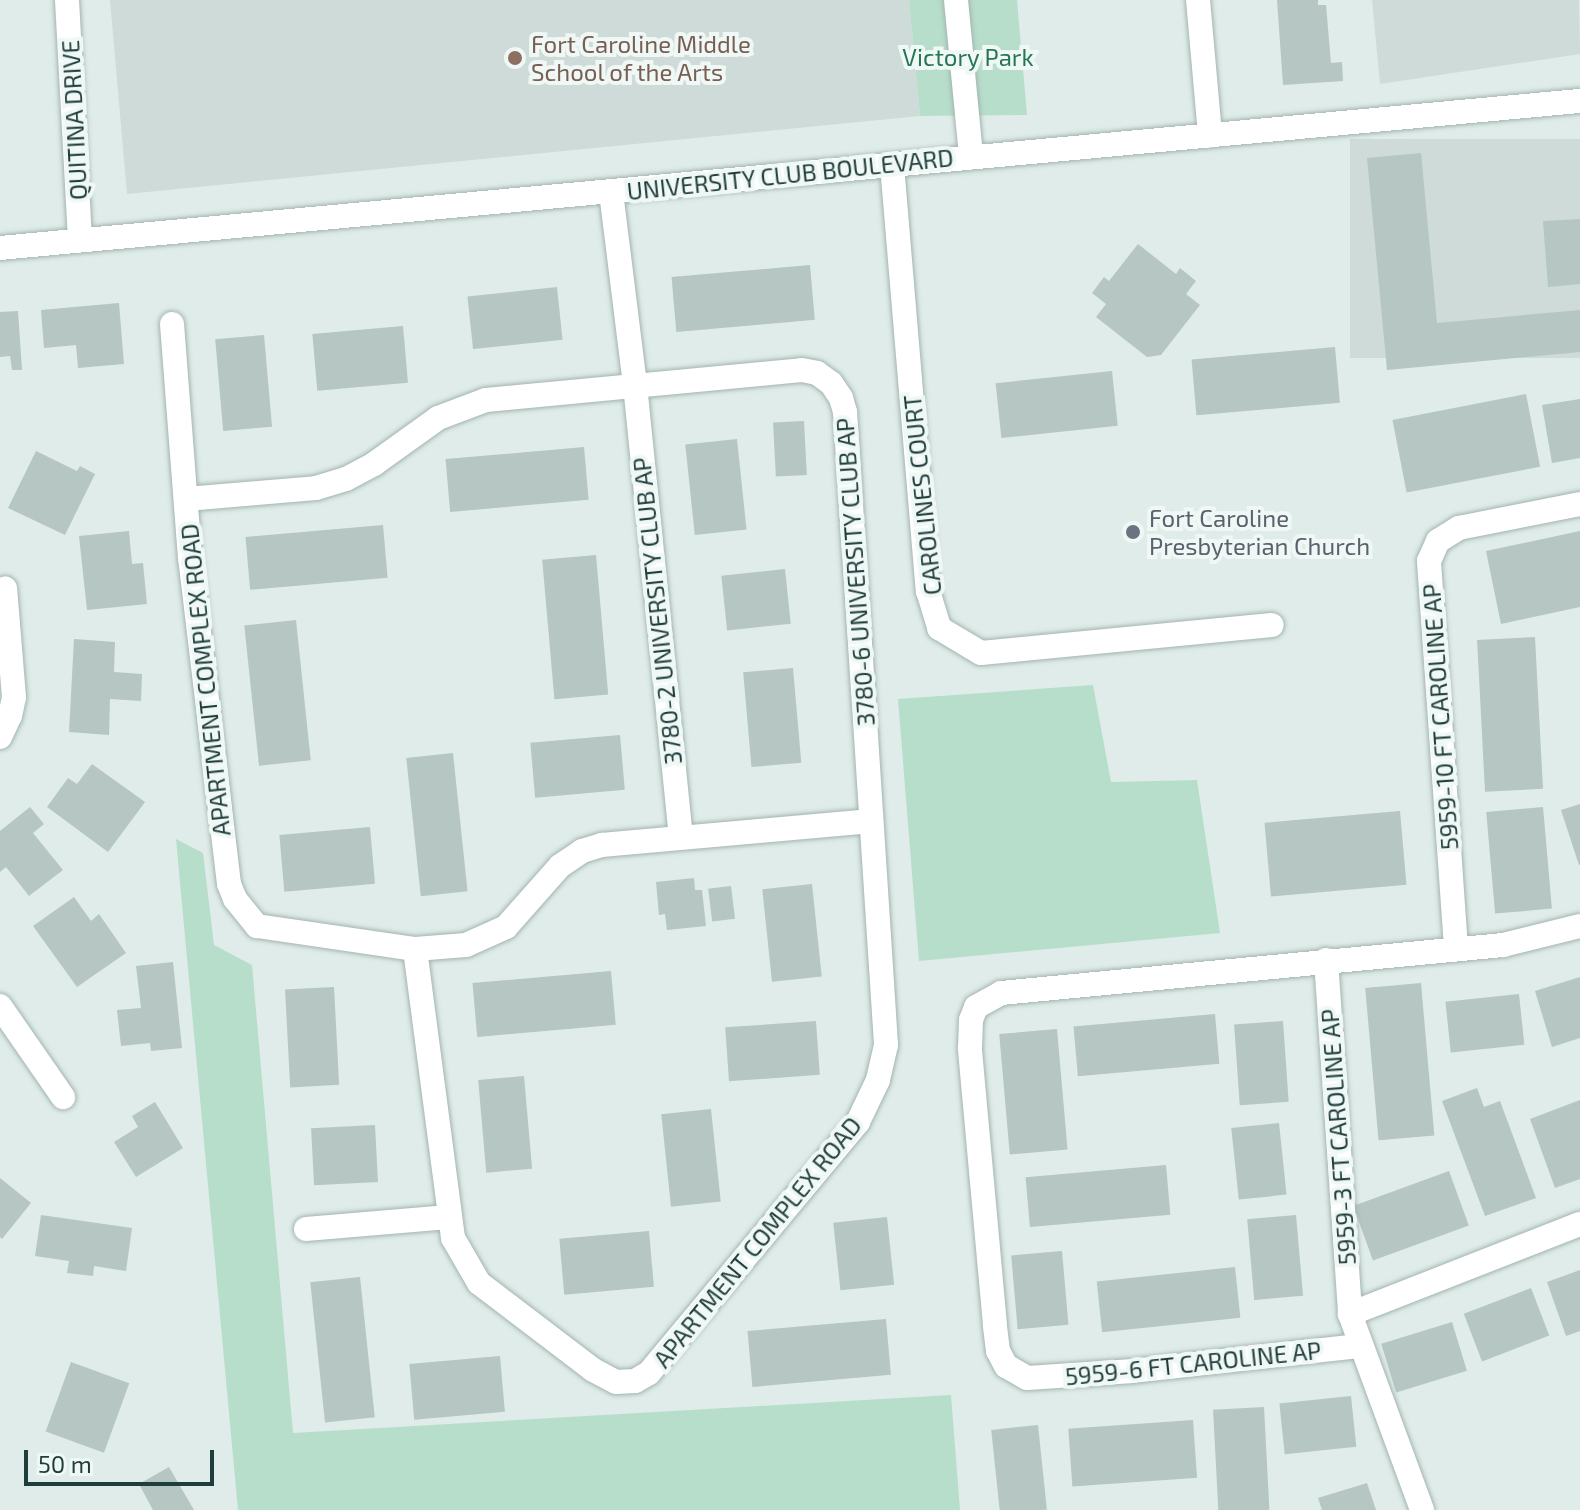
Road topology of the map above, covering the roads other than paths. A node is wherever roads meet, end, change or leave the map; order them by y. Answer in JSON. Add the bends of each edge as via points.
{"nodes":[{"id":1,"x":67,"y":0,"type":"edge"},
{"id":2,"x":956,"y":0,"type":"edge"},
{"id":3,"x":1198,"y":0,"type":"edge"},
{"id":4,"x":1580,"y":101,"type":"edge"},
{"id":5,"x":1210,"y":135,"type":"junction"},
{"id":6,"x":971,"y":157,"type":"junction"},
{"id":7,"x":892,"y":165,"type":"junction"},
{"id":8,"x":611,"y":192,"type":"junction"},
{"id":9,"x":80,"y":240,"type":"junction"},
{"id":10,"x":0,"y":248,"type":"edge"},
{"id":11,"x":172,"y":324,"type":"dead end"},
{"id":12,"x":635,"y":385,"type":"junction"},
{"id":13,"x":186,"y":499,"type":"junction"},
{"id":14,"x":1580,"y":504,"type":"edge"},
{"id":15,"x":5,"y":588,"type":"dead end"},
{"id":16,"x":1272,"y":625,"type":"dead end"},
{"id":17,"x":0,"y":737,"type":"edge"},
{"id":18,"x":871,"y":821,"type":"junction"},
{"id":19,"x":681,"y":837,"type":"junction"},
{"id":20,"x":1580,"y":926,"type":"edge"},
{"id":21,"x":1456,"y":948,"type":"junction"},
{"id":22,"x":415,"y":949,"type":"junction"},
{"id":23,"x":1326,"y":960,"type":"junction"},
{"id":24,"x":0,"y":1006,"type":"edge"},
{"id":25,"x":63,"y":1097,"type":"dead end"},
{"id":26,"x":448,"y":1217,"type":"junction"},
{"id":27,"x":1580,"y":1224,"type":"edge"},
{"id":28,"x":306,"y":1229,"type":"dead end"},
{"id":29,"x":1350,"y":1314,"type":"junction"},
{"id":30,"x":1359,"y":1346,"type":"junction"},
{"id":31,"x":1422,"y":1510,"type":"edge"}],
"edges":[{"from":1,"to":9,"type":"street","name":"QUITINA DRIVE"},
{"from":2,"to":6,"type":"street"},
{"from":3,"to":5,"type":"street"},
{"from":4,"to":5,"type":"street","name":"UNIVERSITY CLUB BOULEVARD"},
{"from":5,"to":6,"type":"street","name":"UNIVERSITY CLUB BOULEVARD"},
{"from":6,"to":7,"type":"street","name":"UNIVERSITY CLUB BOULEVARD"},
{"from":7,"to":8,"type":"street","name":"UNIVERSITY CLUB BOULEVARD"},
{"from":7,"to":16,"type":"street","name":"CAROLINES COURT","via":[[928,591],[939,628],[981,653]]},
{"from":8,"to":9,"type":"street","name":"UNIVERSITY CLUB BOULEVARD"},
{"from":8,"to":12,"type":"street","name":"3780-2 UNIVERSITY CLUB AP"},
{"from":9,"to":10,"type":"street","name":"UNIVERSITY CLUB BOULEVARD"},
{"from":11,"to":13,"type":"street"},
{"from":12,"to":13,"type":"street","name":"APARTMENT COMPLEX ROAD","via":[[486,400],[438,418],[346,479],[316,488]]},
{"from":12,"to":18,"type":"street","name":"3780-6 UNIVERSITY CLUB AP","via":[[802,370],[831,383],[841,398]]},
{"from":12,"to":19,"type":"street","name":"3780-2 UNIVERSITY CLUB AP"},
{"from":13,"to":22,"type":"street","name":"APARTMENT COMPLEX ROAD","via":[[206,703],[235,899],[257,926]]},
{"from":14,"to":21,"type":"street","name":"5959-10 FT CAROLINE AP","via":[[1459,528],[1438,541],[1429,561]]},
{"from":15,"to":17,"type":"street","via":[[14,697]]},
{"from":18,"to":19,"type":"street","name":"APARTMENT COMPLEX ROAD"},
{"from":18,"to":26,"type":"street","name":"APARTMENT COMPLEX ROAD","via":[[886,1036],[878,1080],[858,1122],[649,1373],[635,1381],[616,1382],[479,1283],[453,1238]]},
{"from":19,"to":22,"type":"street","name":"APARTMENT COMPLEX ROAD","via":[[582,851],[560,866],[491,937],[466,945]]},
{"from":20,"to":21,"type":"street","via":[[1503,945]]},
{"from":21,"to":23,"type":"street"},
{"from":22,"to":26,"type":"street","name":"APARTMENT COMPLEX ROAD"},
{"from":23,"to":29,"type":"street","name":"5959-3 FT CAROLINE AP"},
{"from":23,"to":30,"type":"street","name":"5959-6 FT CAROLINE AP","via":[[1001,993],[976,1007],[970,1048],[997,1338],[1006,1366],[1027,1378]]},
{"from":24,"to":25,"type":"street"},
{"from":26,"to":28,"type":"street"},
{"from":27,"to":29,"type":"street"},
{"from":29,"to":30,"type":"street","name":"5959-3 FT CAROLINE AP"},
{"from":30,"to":31,"type":"street"}]}
